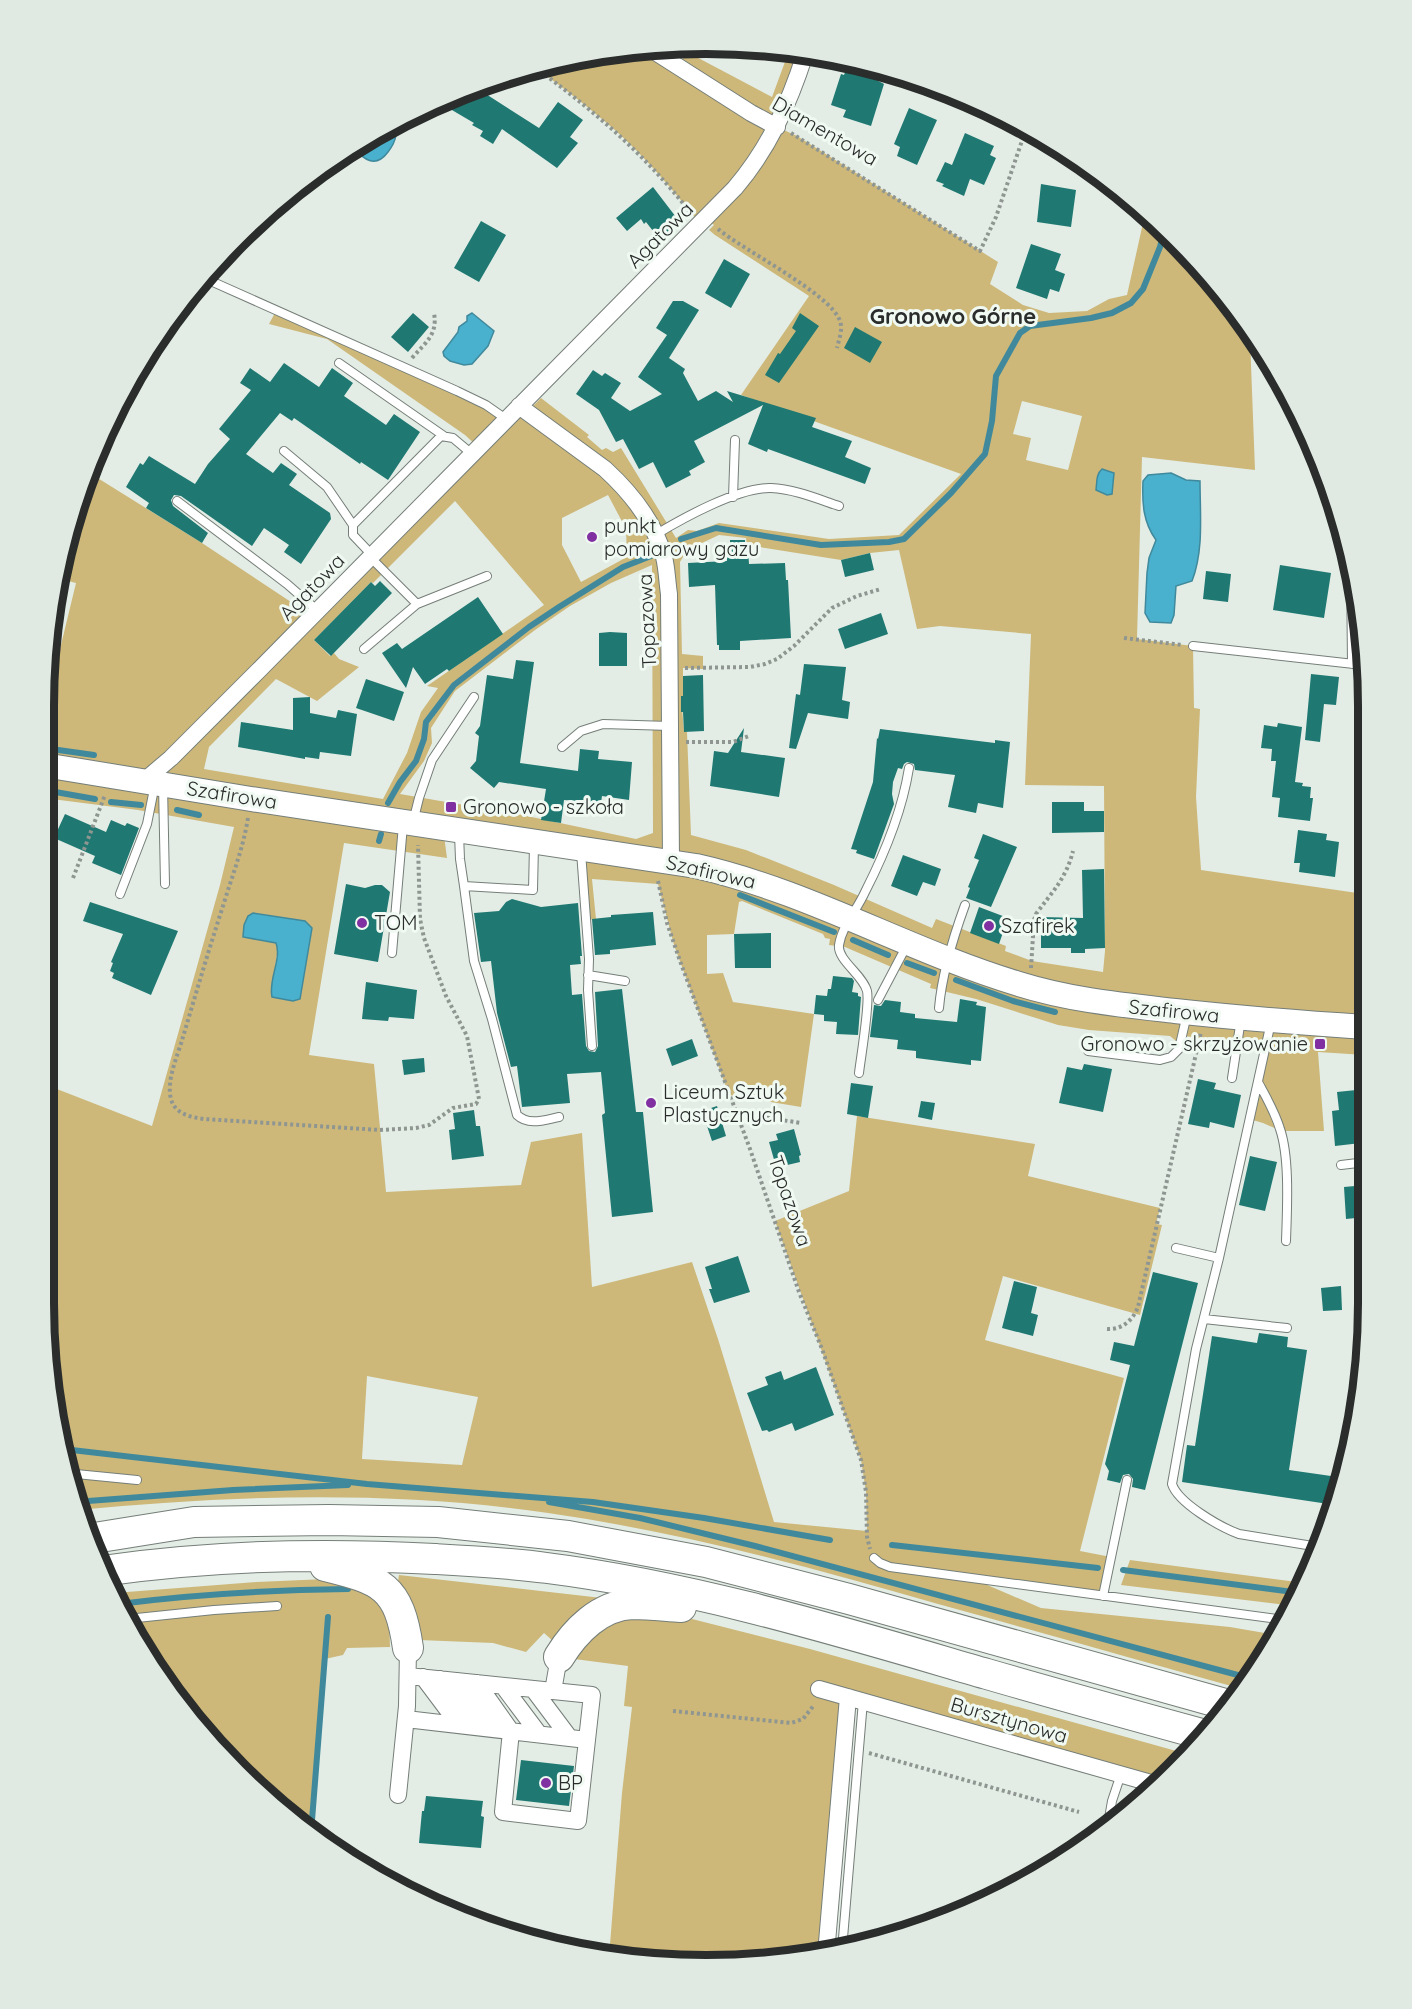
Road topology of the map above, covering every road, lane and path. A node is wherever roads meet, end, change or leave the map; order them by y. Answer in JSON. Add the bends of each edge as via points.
{"nodes":[{"id":1,"x":661,"y":55,"type":"edge"},
{"id":2,"x":802,"y":62,"type":"edge"},
{"id":3,"x":545,"y":74,"type":"edge"},
{"id":4,"x":777,"y":127,"type":"junction"},
{"id":5,"x":1023,"y":136,"type":"edge"},
{"id":6,"x":703,"y":221,"type":"junction"},
{"id":7,"x":212,"y":281,"type":"edge"},
{"id":8,"x":434,"y":313,"type":"dead end"},
{"id":9,"x":837,"y":348,"type":"dead end"},
{"id":10,"x":339,"y":363,"type":"dead end"},
{"id":11,"x":403,"y":368,"type":"junction"},
{"id":12,"x":519,"y":406,"type":"junction"},
{"id":13,"x":506,"y":418,"type":"junction"},
{"id":14,"x":444,"y":436,"type":"junction"},
{"id":15,"x":735,"y":441,"type":"dead end"},
{"id":16,"x":284,"y":451,"type":"dead end"},
{"id":17,"x":472,"y":454,"type":"junction"},
{"id":18,"x":733,"y":496,"type":"junction"},
{"id":19,"x":177,"y":501,"type":"dead end"},
{"id":20,"x":839,"y":506,"type":"dead end"},
{"id":21,"x":353,"y":525,"type":"junction"},
{"id":22,"x":655,"y":535,"type":"junction"},
{"id":23,"x":371,"y":556,"type":"junction"},
{"id":24,"x":488,"y":576,"type":"dead end"},
{"id":25,"x":881,"y":589,"type":"dead end"},
{"id":26,"x":417,"y":604,"type":"junction"},
{"id":27,"x":318,"y":610,"type":"junction"},
{"id":28,"x":1352,"y":618,"type":"edge"},
{"id":29,"x":1124,"y":638,"type":"dead end"},
{"id":30,"x":1193,"y":646,"type":"joint"},
{"id":31,"x":364,"y":649,"type":"dead end"},
{"id":32,"x":1352,"y":664,"type":"junction"},
{"id":33,"x":1357,"y":664,"type":"edge"},
{"id":34,"x":670,"y":667,"type":"junction"},
{"id":35,"x":474,"y":697,"type":"dead end"},
{"id":36,"x":670,"y":734,"type":"junction"},
{"id":37,"x":749,"y":736,"type":"dead end"},
{"id":38,"x":562,"y":747,"type":"dead end"},
{"id":39,"x":54,"y":767,"type":"edge"},
{"id":40,"x":909,"y":768,"type":"dead end"},
{"id":41,"x":108,"y":776,"type":"junction"},
{"id":42,"x":154,"y":783,"type":"junction"},
{"id":43,"x":251,"y":799,"type":"junction"},
{"id":44,"x":411,"y":823,"type":"junction"},
{"id":45,"x":459,"y":830,"type":"junction"},
{"id":46,"x":534,"y":841,"type":"junction"},
{"id":47,"x":580,"y":848,"type":"junction"},
{"id":48,"x":1073,"y":851,"type":"dead end"},
{"id":49,"x":663,"y":860,"type":"junction"},
{"id":50,"x":73,"y":878,"type":"dead end"},
{"id":51,"x":165,"y":884,"type":"dead end"},
{"id":52,"x":464,"y":886,"type":"junction"},
{"id":53,"x":120,"y":894,"type":"dead end"},
{"id":54,"x":965,"y":905,"type":"dead end"},
{"id":55,"x":849,"y":920,"type":"junction"},
{"id":56,"x":907,"y":944,"type":"junction"},
{"id":57,"x":392,"y":953,"type":"dead end"},
{"id":58,"x":949,"y":960,"type":"junction"},
{"id":59,"x":588,"y":975,"type":"junction"},
{"id":60,"x":625,"y":981,"type":"dead end"},
{"id":61,"x":1029,"y":987,"type":"junction"},
{"id":62,"x":878,"y":1000,"type":"dead end"},
{"id":63,"x":939,"y":1008,"type":"dead end"},
{"id":64,"x":1196,"y":1014,"type":"junction"},
{"id":65,"x":1241,"y":1018,"type":"junction"},
{"id":66,"x":1271,"y":1022,"type":"junction"},
{"id":67,"x":1358,"y":1027,"type":"edge"},
{"id":68,"x":592,"y":1046,"type":"dead end"},
{"id":69,"x":1088,"y":1051,"type":"dead end"},
{"id":70,"x":859,"y":1073,"type":"dead end"},
{"id":71,"x":1232,"y":1078,"type":"dead end"},
{"id":72,"x":1258,"y":1082,"type":"junction"},
{"id":73,"x":736,"y":1113,"type":"junction"},
{"id":74,"x":559,"y":1117,"type":"dead end"},
{"id":75,"x":801,"y":1123,"type":"dead end"},
{"id":76,"x":1358,"y":1163,"type":"edge"},
{"id":77,"x":1341,"y":1165,"type":"dead end"},
{"id":78,"x":1286,"y":1241,"type":"dead end"},
{"id":79,"x":1176,"y":1248,"type":"dead end"},
{"id":80,"x":1219,"y":1258,"type":"junction"},
{"id":81,"x":1204,"y":1318,"type":"junction"},
{"id":82,"x":1287,"y":1328,"type":"dead end"},
{"id":83,"x":1107,"y":1329,"type":"dead end"},
{"id":84,"x":77,"y":1474,"type":"edge"},
{"id":85,"x":137,"y":1480,"type":"dead end"},
{"id":86,"x":1127,"y":1480,"type":"dead end"},
{"id":87,"x":92,"y":1521,"type":"edge"},
{"id":88,"x":194,"y":1522,"type":"junction"},
{"id":89,"x":98,"y":1537,"type":"edge"},
{"id":90,"x":1311,"y":1546,"type":"edge"},
{"id":91,"x":285,"y":1557,"type":"junction"},
{"id":92,"x":874,"y":1558,"type":"joint"},
{"id":93,"x":111,"y":1570,"type":"edge"},
{"id":94,"x":1103,"y":1596,"type":"junction"},
{"id":95,"x":725,"y":1601,"type":"junction"},
{"id":96,"x":277,"y":1606,"type":"dead end"},
{"id":97,"x":135,"y":1618,"type":"edge"},
{"id":98,"x":1276,"y":1619,"type":"edge"},
{"id":99,"x":559,"y":1657,"type":"joint"},
{"id":100,"x":413,"y":1667,"type":"junction"},
{"id":101,"x":440,"y":1679,"type":"junction"},
{"id":102,"x":457,"y":1681,"type":"junction"},
{"id":103,"x":504,"y":1686,"type":"junction"},
{"id":104,"x":819,"y":1689,"type":"joint"},
{"id":105,"x":553,"y":1691,"type":"junction"},
{"id":106,"x":856,"y":1699,"type":"junction"},
{"id":107,"x":1221,"y":1703,"type":"edge"},
{"id":108,"x":673,"y":1711,"type":"dead end"},
{"id":109,"x":406,"y":1719,"type":"junction"},
{"id":110,"x":467,"y":1726,"type":"junction"},
{"id":111,"x":493,"y":1729,"type":"junction"},
{"id":112,"x":1196,"y":1733,"type":"edge"},
{"id":113,"x":539,"y":1734,"type":"junction"},
{"id":114,"x":587,"y":1740,"type":"junction"},
{"id":115,"x":859,"y":1750,"type":"junction"},
{"id":116,"x":1121,"y":1774,"type":"junction"},
{"id":117,"x":1148,"y":1782,"type":"edge"},
{"id":118,"x":398,"y":1795,"type":"dead end"},
{"id":119,"x":1079,"y":1812,"type":"dead end"},
{"id":120,"x":1110,"y":1815,"type":"edge"},
{"id":121,"x":843,"y":1940,"type":"edge"},
{"id":122,"x":827,"y":1943,"type":"edge"}],
"edges":[{"from":1,"to":4,"type":"street","name":"Diamentowa"},
{"from":2,"to":4,"type":"street","name":"Agatowa"},
{"from":3,"to":6,"type":"path","via":[[617,132]]},
{"from":4,"to":5,"type":"path","name":"Diamentowa","via":[[980,251]]},
{"from":4,"to":6,"type":"street","name":"Agatowa","via":[[745,177]]},
{"from":6,"to":9,"type":"path","via":[[830,306],[840,321]]},
{"from":6,"to":12,"type":"street","name":"Agatowa"},
{"from":7,"to":11,"type":"lane"},
{"from":8,"to":11,"type":"path","via":[[434,332]]},
{"from":10,"to":14,"type":"lane"},
{"from":11,"to":13,"type":"lane"},
{"from":12,"to":13,"type":"street","name":"Agatowa"},
{"from":12,"to":22,"type":"street","name":"Topazowa","via":[[618,481]]},
{"from":13,"to":17,"type":"street","name":"Agatowa"},
{"from":14,"to":17,"type":"lane","via":[[453,438]]},
{"from":14,"to":21,"type":"lane"},
{"from":15,"to":18,"type":"lane"},
{"from":16,"to":21,"type":"lane","via":[[327,487]]},
{"from":17,"to":23,"type":"street","name":"Agatowa"},
{"from":18,"to":20,"type":"lane","via":[[772,488]]},
{"from":18,"to":22,"type":"lane"},
{"from":19,"to":27,"type":"lane"},
{"from":21,"to":23,"type":"lane","via":[[353,535]]},
{"from":22,"to":34,"type":"street","name":"Topazowa","via":[[667,574]]},
{"from":23,"to":26,"type":"lane"},
{"from":23,"to":27,"type":"street","name":"Agatowa"},
{"from":24,"to":26,"type":"lane"},
{"from":25,"to":34,"type":"path","via":[[832,608],[794,646],[765,664],[703,669]]},
{"from":26,"to":31,"type":"lane"},
{"from":27,"to":42,"type":"street","name":"Agatowa","via":[[171,758]]},
{"from":28,"to":32,"type":"lane"},
{"from":29,"to":30,"type":"path"},
{"from":30,"to":32,"type":"lane"},
{"from":32,"to":33,"type":"lane"},
{"from":34,"to":36,"type":"street","name":"Topazowa"},
{"from":35,"to":44,"type":"lane","via":[[432,760]]},
{"from":36,"to":37,"type":"path","via":[[720,743]]},
{"from":36,"to":38,"type":"lane","via":[[603,724],[580,731]]},
{"from":36,"to":49,"type":"street","name":"Topazowa"},
{"from":39,"to":41,"type":"street","name":"Szafirowa"},
{"from":40,"to":55,"type":"lane","via":[[905,795],[882,859]]},
{"from":41,"to":42,"type":"street","name":"Szafirowa"},
{"from":41,"to":50,"type":"path","via":[[102,805]]},
{"from":42,"to":43,"type":"street","name":"Szafirowa"},
{"from":42,"to":51,"type":"lane"},
{"from":42,"to":53,"type":"lane","via":[[147,824]]},
{"from":43,"to":44,"type":"street","name":"Szafirowa"},
{"from":43,"to":44,"type":"path","via":[[239,860],[171,1081],[171,1100],[177,1110],[204,1119],[380,1130],[416,1128],[429,1125],[453,1108],[478,1102],[467,1036],[446,996],[424,938]]},
{"from":44,"to":45,"type":"street","name":"Szafirowa"},
{"from":44,"to":57,"type":"lane"},
{"from":45,"to":46,"type":"street","name":"Szafirowa"},
{"from":45,"to":52,"type":"lane"},
{"from":46,"to":47,"type":"street","name":"Szafirowa"},
{"from":46,"to":52,"type":"lane","via":[[533,890]]},
{"from":47,"to":49,"type":"street","name":"Szafirowa"},
{"from":47,"to":59,"type":"lane","via":[[590,959]]},
{"from":48,"to":61,"type":"path","via":[[1063,879],[1034,920]]},
{"from":49,"to":55,"type":"street","name":"Szafirowa","via":[[767,885]]},
{"from":49,"to":73,"type":"path","name":"Topazowa","via":[[661,897],[671,934]]},
{"from":52,"to":74,"type":"lane","via":[[474,962],[517,1114],[531,1122]]},
{"from":54,"to":58,"type":"lane"},
{"from":55,"to":56,"type":"street","name":"Szafirowa"},
{"from":55,"to":70,"type":"lane","via":[[839,951],[862,980],[867,993]]},
{"from":56,"to":58,"type":"street","name":"Szafirowa"},
{"from":56,"to":62,"type":"lane"},
{"from":58,"to":61,"type":"street","name":"Szafirowa"},
{"from":58,"to":63,"type":"lane"},
{"from":59,"to":60,"type":"lane"},
{"from":59,"to":68,"type":"lane"},
{"from":61,"to":64,"type":"street","name":"Szafirowa","via":[[1100,1002]]},
{"from":64,"to":65,"type":"street","name":"Szafirowa"},
{"from":64,"to":69,"type":"lane","via":[[1179,1049],[1166,1059]]},
{"from":64,"to":83,"type":"path","via":[[1138,1307],[1123,1326]]},
{"from":65,"to":66,"type":"street","name":"Szafirowa"},
{"from":65,"to":71,"type":"lane"},
{"from":66,"to":67,"type":"street","name":"Szafirowa"},
{"from":66,"to":72,"type":"lane"},
{"from":72,"to":78,"type":"lane","via":[[1281,1131]]},
{"from":72,"to":80,"type":"lane"},
{"from":73,"to":75,"type":"path"},
{"from":73,"to":92,"type":"path","name":"Topazowa","via":[[861,1460],[867,1537]]},
{"from":76,"to":77,"type":"lane"},
{"from":79,"to":80,"type":"lane"},
{"from":80,"to":81,"type":"lane"},
{"from":81,"to":82,"type":"lane"},
{"from":81,"to":90,"type":"lane","via":[[1173,1489],[1191,1506],[1230,1531]]},
{"from":84,"to":85,"type":"lane"},
{"from":86,"to":94,"type":"lane"},
{"from":87,"to":88,"type":"highway","via":[[151,1516]]},
{"from":88,"to":89,"type":"highway"},
{"from":88,"to":107,"type":"highway","via":[[438,1522],[568,1536],[706,1563],[838,1596]]},
{"from":91,"to":93,"type":"highway"},
{"from":91,"to":95,"type":"highway","via":[[345,1555],[548,1568]]},
{"from":91,"to":100,"type":"highway","via":[[350,1572],[384,1588],[400,1612]]},
{"from":92,"to":94,"type":"lane","via":[[890,1567]]},
{"from":94,"to":98,"type":"lane"},
{"from":95,"to":99,"type":"highway","via":[[683,1607],[633,1604],[609,1610],[582,1628]]},
{"from":95,"to":112,"type":"highway"},
{"from":96,"to":97,"type":"lane"},
{"from":99,"to":105,"type":"street"},
{"from":100,"to":101,"type":"street"},
{"from":100,"to":109,"type":"street"},
{"from":100,"to":110,"type":"street"},
{"from":101,"to":102,"type":"street"},
{"from":101,"to":110,"type":"street"},
{"from":102,"to":103,"type":"street"},
{"from":102,"to":111,"type":"street"},
{"from":103,"to":105,"type":"street"},
{"from":103,"to":113,"type":"street"},
{"from":103,"to":113,"type":"street"},
{"from":103,"to":113,"type":"street"},
{"from":104,"to":106,"type":"street","name":"Bursztynowa"},
{"from":104,"to":108,"type":"path","via":[[809,1713],[798,1722]]},
{"from":105,"to":114,"type":"street","via":[[592,1695]]},
{"from":106,"to":115,"type":"lane"},
{"from":106,"to":116,"type":"street","name":"Bursztynowa"},
{"from":106,"to":122,"type":"street"},
{"from":109,"to":110,"type":"street"},
{"from":109,"to":118,"type":"street"},
{"from":110,"to":111,"type":"street"},
{"from":111,"to":113,"type":"street"},
{"from":113,"to":114,"type":"street"},
{"from":113,"to":114,"type":"street","via":[[503,1812],[578,1821]]},
{"from":115,"to":119,"type":"path"},
{"from":115,"to":121,"type":"lane"},
{"from":116,"to":117,"type":"street","name":"Bursztynowa"},
{"from":116,"to":120,"type":"lane"}]}
